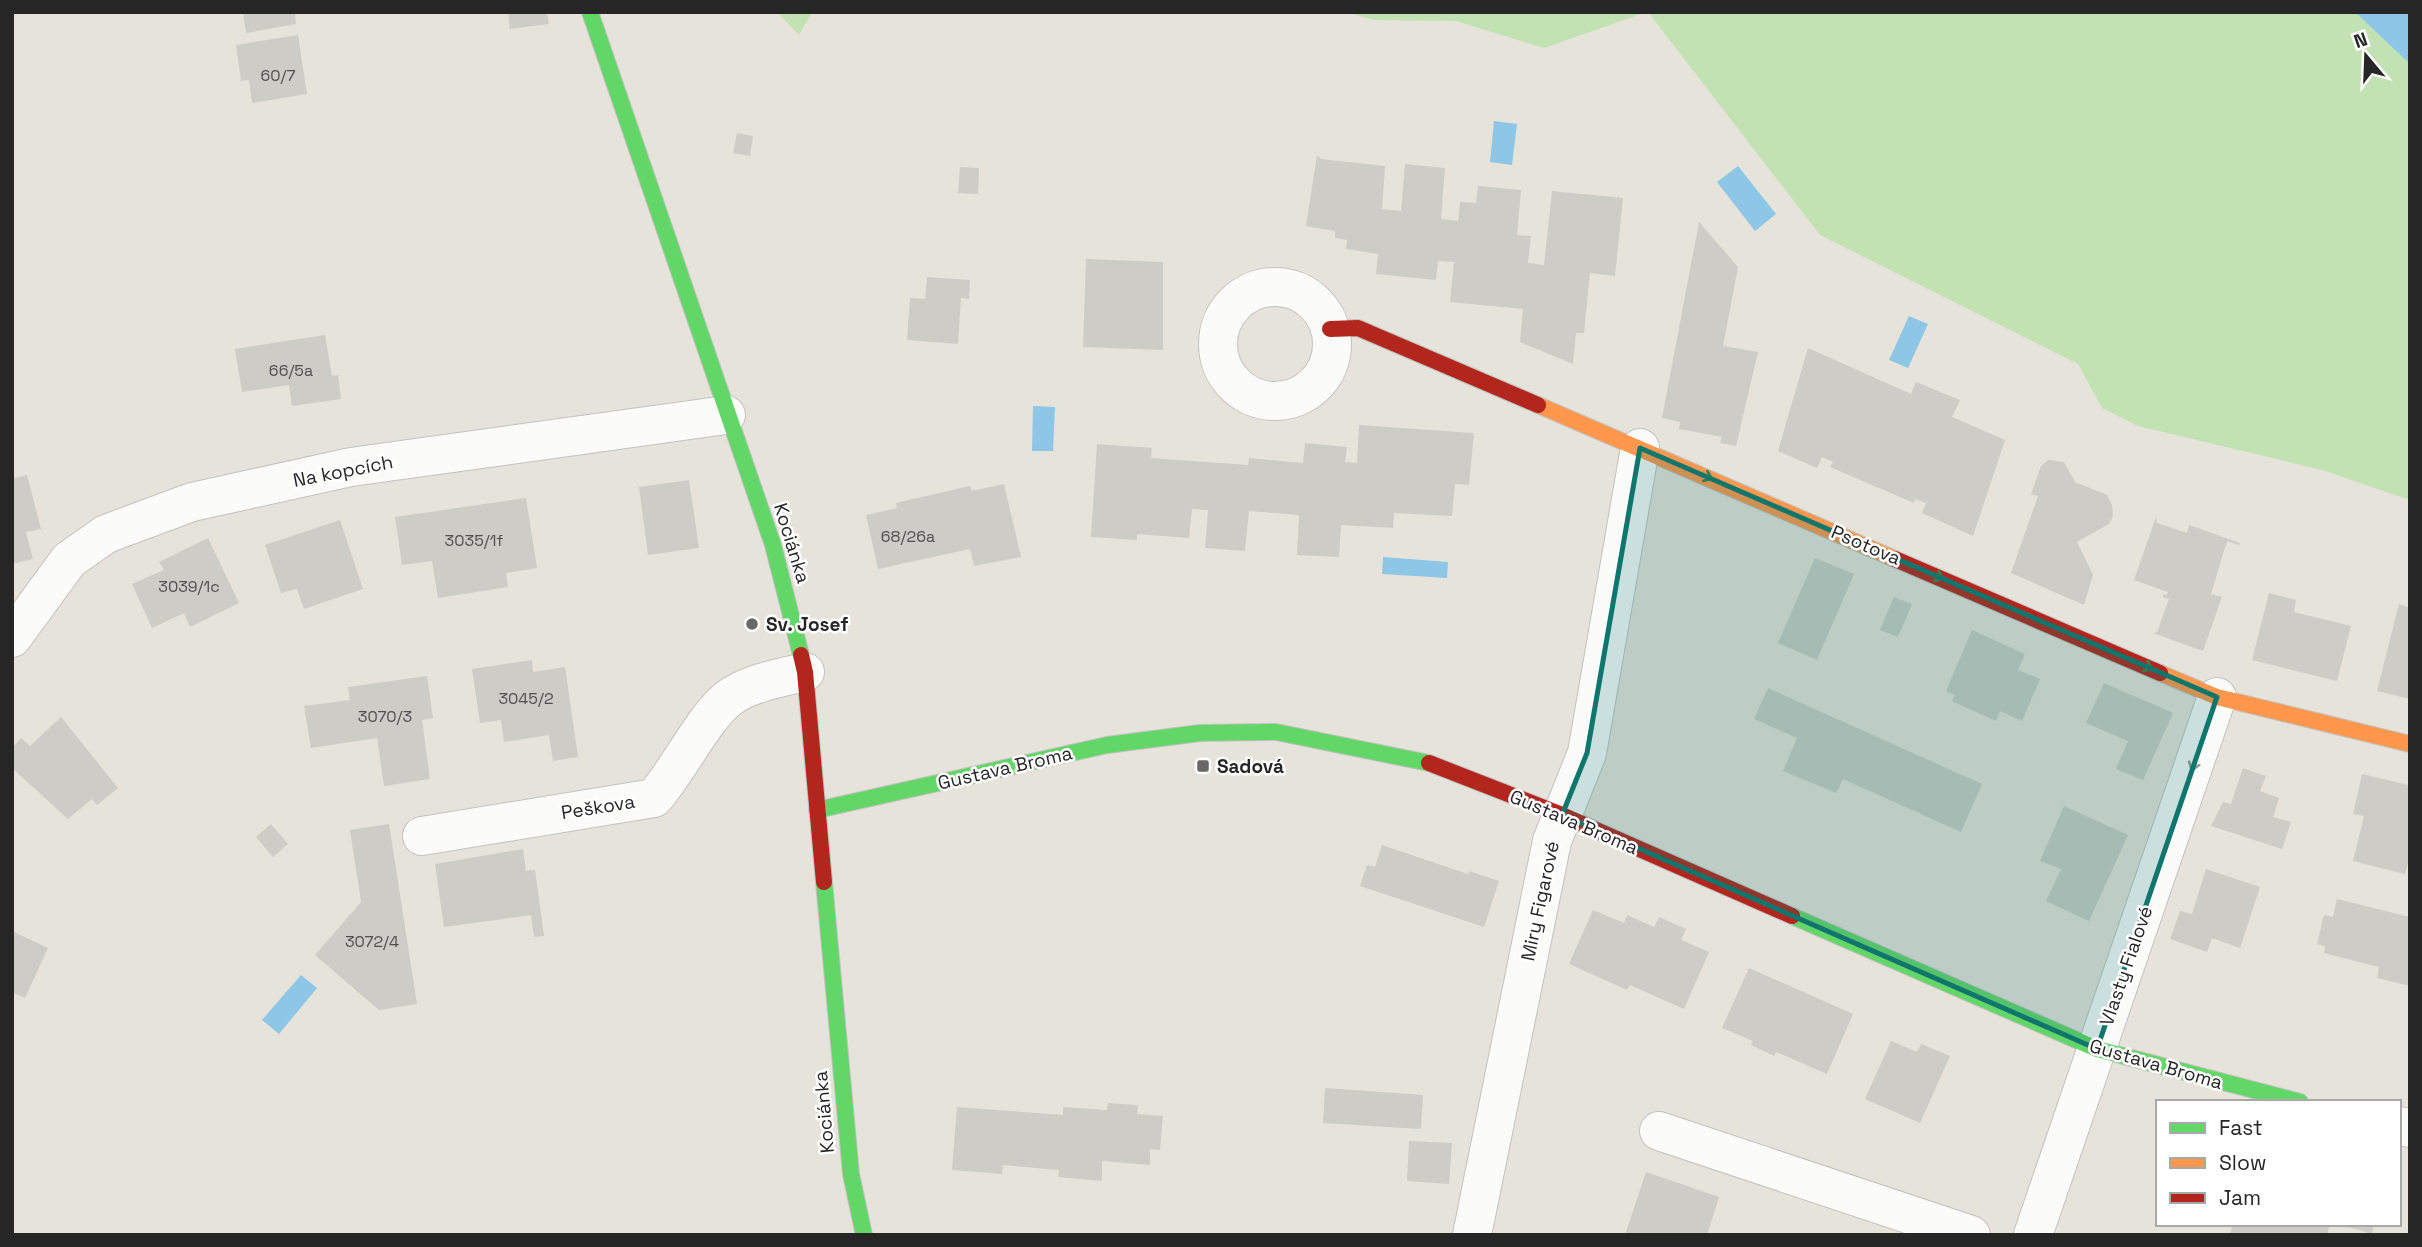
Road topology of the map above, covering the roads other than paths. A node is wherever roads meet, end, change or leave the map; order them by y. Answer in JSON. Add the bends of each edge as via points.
{"nodes":[{"id":1,"x":590,"y":12,"type":"edge"},
{"id":2,"x":1330,"y":329,"type":"dead end"},
{"id":3,"x":726,"y":415,"type":"junction"},
{"id":4,"x":1640,"y":448,"type":"junction"},
{"id":5,"x":12,"y":638,"type":"edge"},
{"id":6,"x":805,"y":672,"type":"junction"},
{"id":7,"x":2217,"y":697,"type":"junction"},
{"id":8,"x":2410,"y":744,"type":"edge"},
{"id":9,"x":817,"y":810,"type":"junction"},
{"id":10,"x":1562,"y":815,"type":"junction"},
{"id":11,"x":422,"y":836,"type":"dead end"},
{"id":12,"x":2097,"y":1049,"type":"junction"},
{"id":13,"x":2292,"y":1100,"type":"edge"},
{"id":14,"x":1659,"y":1131,"type":"dead end"},
{"id":15,"x":864,"y":1235,"type":"edge"},
{"id":16,"x":1472,"y":1235,"type":"edge"},
{"id":17,"x":1971,"y":1235,"type":"edge"},
{"id":18,"x":2033,"y":1235,"type":"edge"}],
"edges":[{"from":1,"to":3,"type":"street","name":"Kociánka"},
{"from":2,"to":4,"type":"street","name":"Psotova","via":[[1358,328]]},
{"from":3,"to":5,"type":"street","name":"Na kopcích","via":[[351,467],[192,502],[106,534],[69,560]]},
{"from":3,"to":6,"type":"street","name":"Kociánka","via":[[773,545]]},
{"from":4,"to":7,"type":"street","name":"Psotova","one_way":true},
{"from":4,"to":10,"type":"street","name":"Miry Figarové","via":[[1587,753]]},
{"from":6,"to":9,"type":"street","name":"Kociánka"},
{"from":6,"to":11,"type":"street","name":"Peškova","via":[[762,683],[728,699],[654,798]]},
{"from":7,"to":8,"type":"street","name":"Psotova"},
{"from":7,"to":12,"type":"street","name":"Vlasty Fialové","one_way":true},
{"from":9,"to":10,"type":"street","name":"Gustava Broma","via":[[1127,741],[1200,733],[1276,732],[1423,761]]},
{"from":9,"to":15,"type":"street","name":"Kociánka","via":[[851,1174]]},
{"from":10,"to":12,"type":"street","name":"Gustava Broma"},
{"from":10,"to":16,"type":"street","name":"Miry Figarové","via":[[1552,841]]},
{"from":12,"to":13,"type":"street","name":"Gustava Broma"},
{"from":12,"to":18,"type":"street","name":"Vlasty Fialové"},
{"from":14,"to":17,"type":"street"}]}
